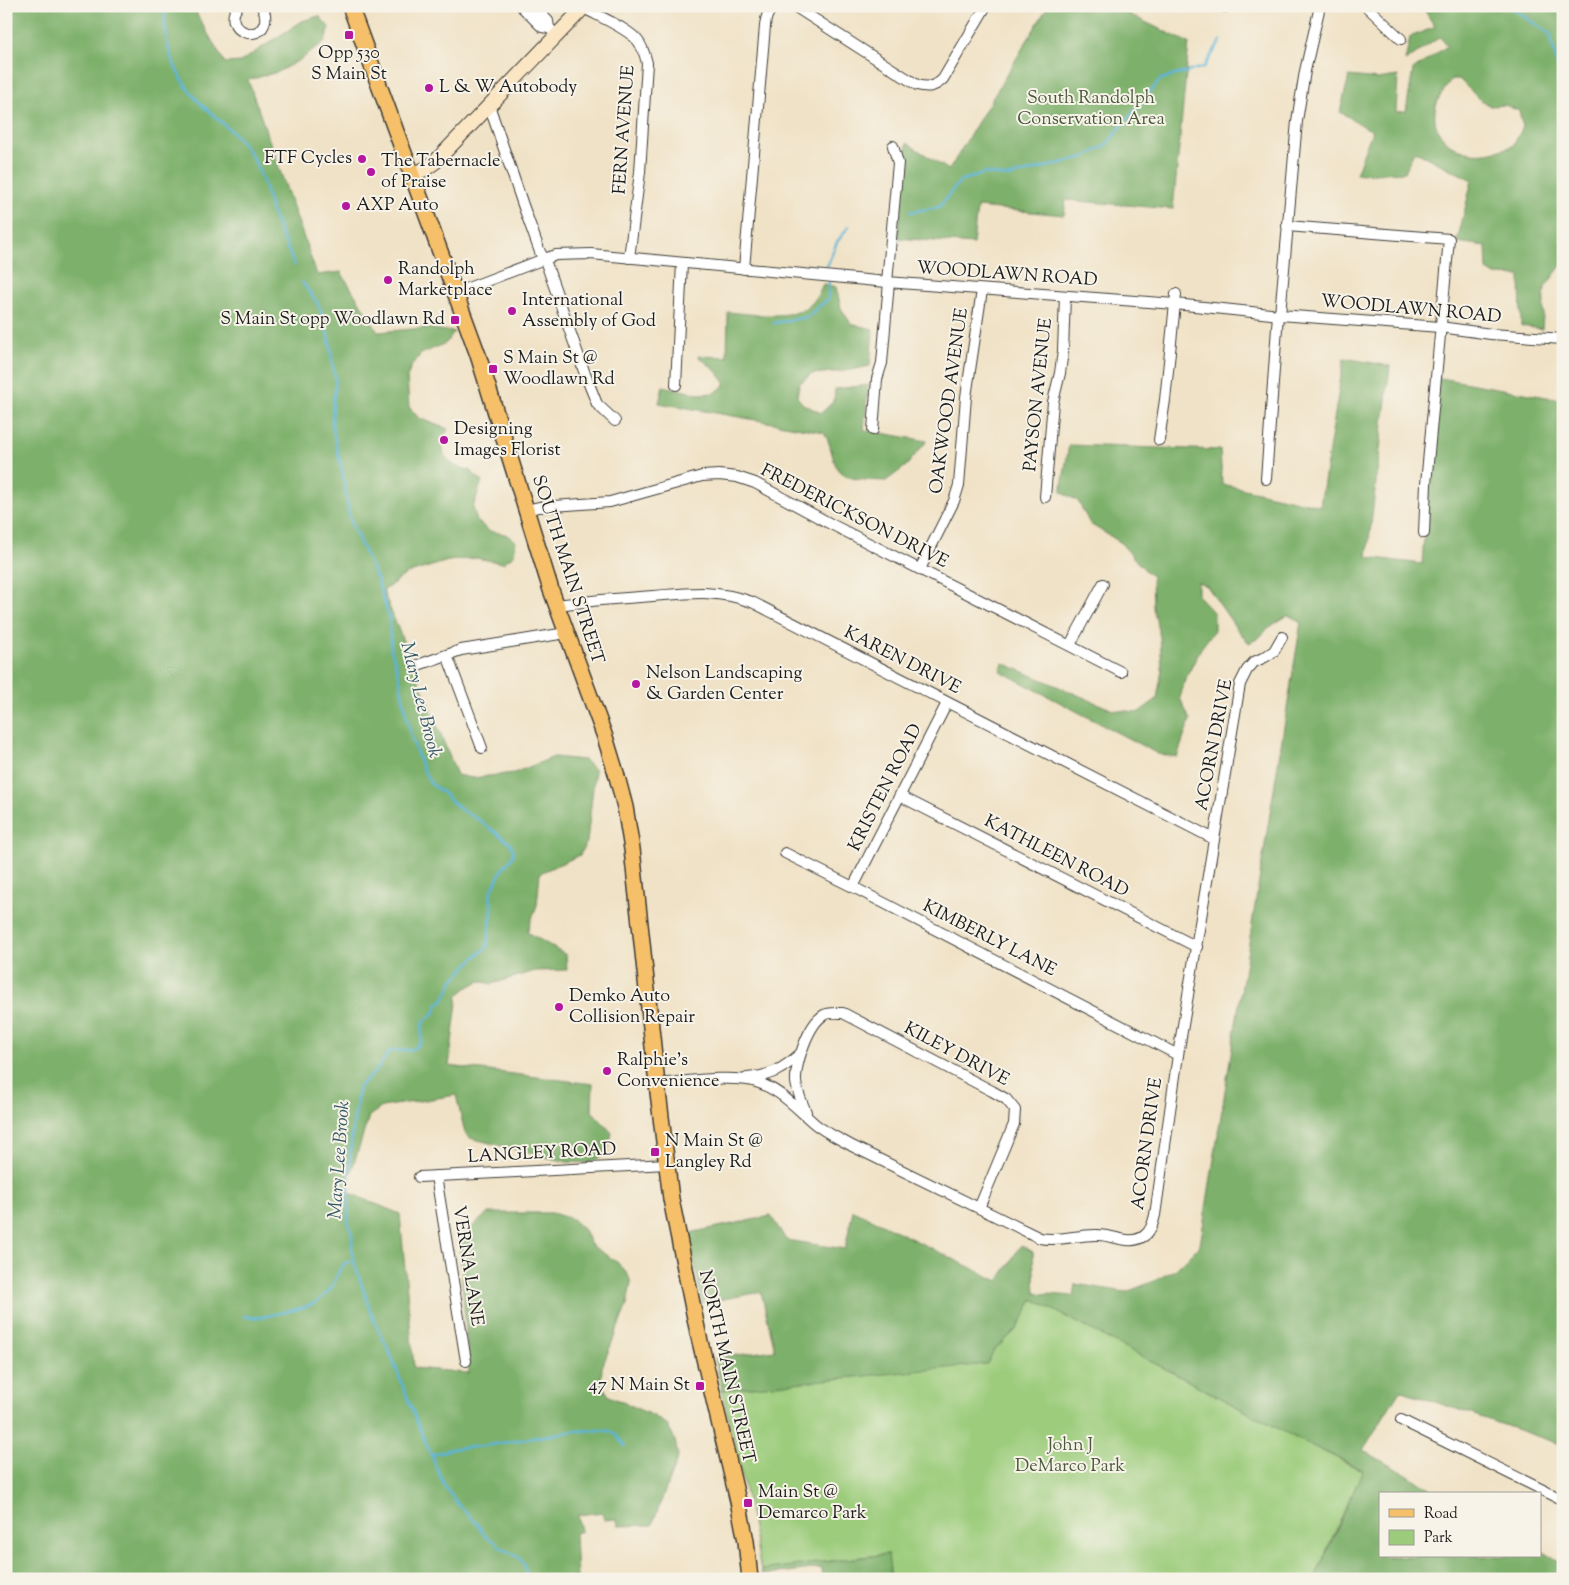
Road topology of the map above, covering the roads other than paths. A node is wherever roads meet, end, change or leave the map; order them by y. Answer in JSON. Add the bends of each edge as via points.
{"nodes":[{"id":1,"x":238,"y":6,"type":"edge"},
{"id":2,"x":350,"y":6,"type":"edge"},
{"id":3,"x":521,"y":6,"type":"edge"},
{"id":4,"x":533,"y":6,"type":"edge"},
{"id":5,"x":778,"y":6,"type":"edge"},
{"id":6,"x":794,"y":6,"type":"edge"},
{"id":7,"x":986,"y":6,"type":"edge"},
{"id":8,"x":1320,"y":6,"type":"edge"},
{"id":9,"x":1366,"y":6,"type":"edge"},
{"id":10,"x":585,"y":7,"type":"edge"},
{"id":11,"x":267,"y":9,"type":"edge"},
{"id":12,"x":553,"y":32,"type":"junction"},
{"id":13,"x":1402,"y":39,"type":"dead end"},
{"id":14,"x":489,"y":105,"type":"junction"},
{"id":15,"x":893,"y":146,"type":"dead end"},
{"id":16,"x":412,"y":175,"type":"junction"},
{"id":17,"x":1287,"y":226,"type":"junction"},
{"id":18,"x":629,"y":258,"type":"junction"},
{"id":19,"x":544,"y":259,"type":"junction"},
{"id":20,"x":682,"y":263,"type":"junction"},
{"id":21,"x":744,"y":269,"type":"junction"},
{"id":22,"x":888,"y":282,"type":"junction"},
{"id":23,"x":982,"y":290,"type":"junction"},
{"id":24,"x":455,"y":293,"type":"junction"},
{"id":25,"x":1065,"y":296,"type":"junction"},
{"id":26,"x":1175,"y":299,"type":"junction"},
{"id":27,"x":1279,"y":314,"type":"junction"},
{"id":28,"x":1440,"y":327,"type":"junction"},
{"id":29,"x":1563,"y":339,"type":"edge"},
{"id":30,"x":676,"y":385,"type":"dead end"},
{"id":31,"x":615,"y":421,"type":"dead end"},
{"id":32,"x":873,"y":430,"type":"dead end"},
{"id":33,"x":1159,"y":440,"type":"dead end"},
{"id":34,"x":1266,"y":479,"type":"dead end"},
{"id":35,"x":1045,"y":496,"type":"dead end"},
{"id":36,"x":526,"y":510,"type":"junction"},
{"id":37,"x":1424,"y":533,"type":"dead end"},
{"id":38,"x":920,"y":569,"type":"junction"},
{"id":39,"x":1103,"y":584,"type":"dead end"},
{"id":40,"x":556,"y":605,"type":"junction"},
{"id":41,"x":566,"y":633,"type":"junction"},
{"id":42,"x":1282,"y":637,"type":"dead end"},
{"id":43,"x":1070,"y":645,"type":"junction"},
{"id":44,"x":447,"y":655,"type":"junction"},
{"id":45,"x":415,"y":666,"type":"dead end"},
{"id":46,"x":1121,"y":672,"type":"dead end"},
{"id":47,"x":947,"y":703,"type":"junction"},
{"id":48,"x":482,"y":748,"type":"dead end"},
{"id":49,"x":900,"y":796,"type":"junction"},
{"id":50,"x":1214,"y":839,"type":"junction"},
{"id":51,"x":785,"y":853,"type":"dead end"},
{"id":52,"x":853,"y":887,"type":"junction"},
{"id":53,"x":1197,"y":947,"type":"junction"},
{"id":54,"x":800,"y":1053,"type":"junction"},
{"id":55,"x":1178,"y":1055,"type":"junction"},
{"id":56,"x":739,"y":1079,"type":"junction"},
{"id":57,"x":657,"y":1084,"type":"junction"},
{"id":58,"x":808,"y":1116,"type":"junction"},
{"id":59,"x":667,"y":1164,"type":"junction"},
{"id":60,"x":436,"y":1176,"type":"junction"},
{"id":61,"x":418,"y":1177,"type":"dead end"},
{"id":62,"x":979,"y":1208,"type":"junction"},
{"id":63,"x":466,"y":1361,"type":"dead end"},
{"id":64,"x":1401,"y":1420,"type":"dead end"},
{"id":65,"x":1563,"y":1500,"type":"edge"},
{"id":66,"x":750,"y":1579,"type":"edge"}],
"edges":[{"from":1,"to":11,"type":"street","via":[[234,12],[234,23],[246,33],[261,29]]},
{"from":2,"to":16,"type":"main road","name":"SOUTH MAIN STREET"},
{"from":3,"to":12,"type":"street","via":[[542,27]]},
{"from":4,"to":12,"type":"street","via":[[548,21]]},
{"from":5,"to":21,"type":"street","via":[[766,17]]},
{"from":6,"to":7,"type":"street","via":[[916,85],[931,87],[943,79]]},
{"from":8,"to":17,"type":"street","via":[[1301,96]]},
{"from":9,"to":13,"type":"street"},
{"from":10,"to":12,"type":"main road"},
{"from":10,"to":18,"type":"street","name":"FERN AVENUE","via":[[638,40],[648,63],[640,172]]},
{"from":12,"to":14,"type":"main road"},
{"from":14,"to":16,"type":"main road","via":[[430,166]]},
{"from":14,"to":19,"type":"street","via":[[522,205]]},
{"from":15,"to":22,"type":"street","via":[[898,162]]},
{"from":16,"to":24,"type":"main road","name":"SOUTH MAIN STREET"},
{"from":17,"to":27,"type":"street"},
{"from":17,"to":28,"type":"street","via":[[1449,239]]},
{"from":18,"to":19,"type":"street","name":"WOODLAWN ROAD","via":[[575,254]]},
{"from":18,"to":20,"type":"street","name":"WOODLAWN ROAD"},
{"from":19,"to":24,"type":"street","name":"WOODLAWN ROAD"},
{"from":19,"to":31,"type":"street","via":[[597,404]]},
{"from":20,"to":21,"type":"street","name":"WOODLAWN ROAD"},
{"from":20,"to":30,"type":"street"},
{"from":21,"to":22,"type":"street","name":"WOODLAWN ROAD"},
{"from":22,"to":23,"type":"street","name":"WOODLAWN ROAD"},
{"from":22,"to":32,"type":"street"},
{"from":23,"to":25,"type":"street","name":"WOODLAWN ROAD"},
{"from":23,"to":38,"type":"street","name":"OAKWOOD AVENUE","via":[[965,412],[959,485]]},
{"from":24,"to":36,"type":"main road","name":"SOUTH MAIN STREET"},
{"from":25,"to":26,"type":"street","name":"WOODLAWN ROAD"},
{"from":25,"to":35,"type":"street","name":"PAYSON AVENUE","via":[[1063,351],[1053,402]]},
{"from":26,"to":27,"type":"street","name":"WOODLAWN ROAD"},
{"from":26,"to":33,"type":"street"},
{"from":27,"to":28,"type":"street","name":"WOODLAWN ROAD"},
{"from":27,"to":34,"type":"street"},
{"from":28,"to":29,"type":"street","name":"WOODLAWN ROAD"},
{"from":28,"to":37,"type":"street"},
{"from":36,"to":38,"type":"street","name":"FREDERICKSON DRIVE","via":[[610,502],[702,476],[738,477]]},
{"from":36,"to":40,"type":"main road","name":"SOUTH MAIN STREET"},
{"from":38,"to":43,"type":"street","name":"FREDERICKSON DRIVE"},
{"from":39,"to":43,"type":"street"},
{"from":40,"to":41,"type":"main road","name":"SOUTH MAIN STREET"},
{"from":40,"to":47,"type":"street","name":"KAREN DRIVE","via":[[700,593],[738,597]]},
{"from":41,"to":44,"type":"street"},
{"from":41,"to":57,"type":"main road","name":"SOUTH MAIN STREET","via":[[605,737],[625,807],[640,915]]},
{"from":42,"to":50,"type":"street","name":"ACORN DRIVE","via":[[1274,651],[1246,670],[1240,684]]},
{"from":43,"to":46,"type":"street","name":"FREDERICKSON DRIVE"},
{"from":44,"to":45,"type":"street"},
{"from":44,"to":48,"type":"street"},
{"from":47,"to":49,"type":"street","name":"KRISTEN ROAD"},
{"from":47,"to":50,"type":"street","name":"KAREN DRIVE"},
{"from":49,"to":52,"type":"street","name":"KRISTEN ROAD"},
{"from":49,"to":53,"type":"street","name":"KATHLEEN ROAD"},
{"from":50,"to":53,"type":"street","name":"ACORN DRIVE"},
{"from":51,"to":52,"type":"street","name":"KIMBERLY LANE"},
{"from":52,"to":55,"type":"street","name":"KIMBERLY LANE"},
{"from":53,"to":55,"type":"street","name":"ACORN DRIVE"},
{"from":54,"to":56,"type":"street","name":"KILEY DRIVE","via":[[786,1066],[768,1075]]},
{"from":54,"to":58,"type":"street","name":"KILEY DRIVE","via":[[796,1083]]},
{"from":54,"to":62,"type":"street","name":"KILEY DRIVE","via":[[814,1026],[824,1015],[843,1013],[1006,1099],[1015,1110],[1014,1124]]},
{"from":55,"to":62,"type":"street","name":"ACORN DRIVE","via":[[1155,1215],[1145,1236],[1134,1240],[1098,1235],[1064,1240],[1040,1238]]},
{"from":56,"to":57,"type":"street","name":"ACORN DRIVE"},
{"from":56,"to":58,"type":"street","name":"ACORN DRIVE","via":[[775,1091]]},
{"from":57,"to":59,"type":"main road","name":"SOUTH MAIN STREET"},
{"from":58,"to":62,"type":"street","name":"ACORN DRIVE","via":[[822,1129],[852,1146]]},
{"from":59,"to":60,"type":"street","name":"LANGLEY ROAD"},
{"from":59,"to":66,"type":"main road","name":"NORTH MAIN STREET","via":[[688,1290],[738,1501]]},
{"from":60,"to":61,"type":"street","name":"LANGLEY ROAD"},
{"from":60,"to":63,"type":"street","name":"VERNA LANE"},
{"from":64,"to":65,"type":"street"}]}
